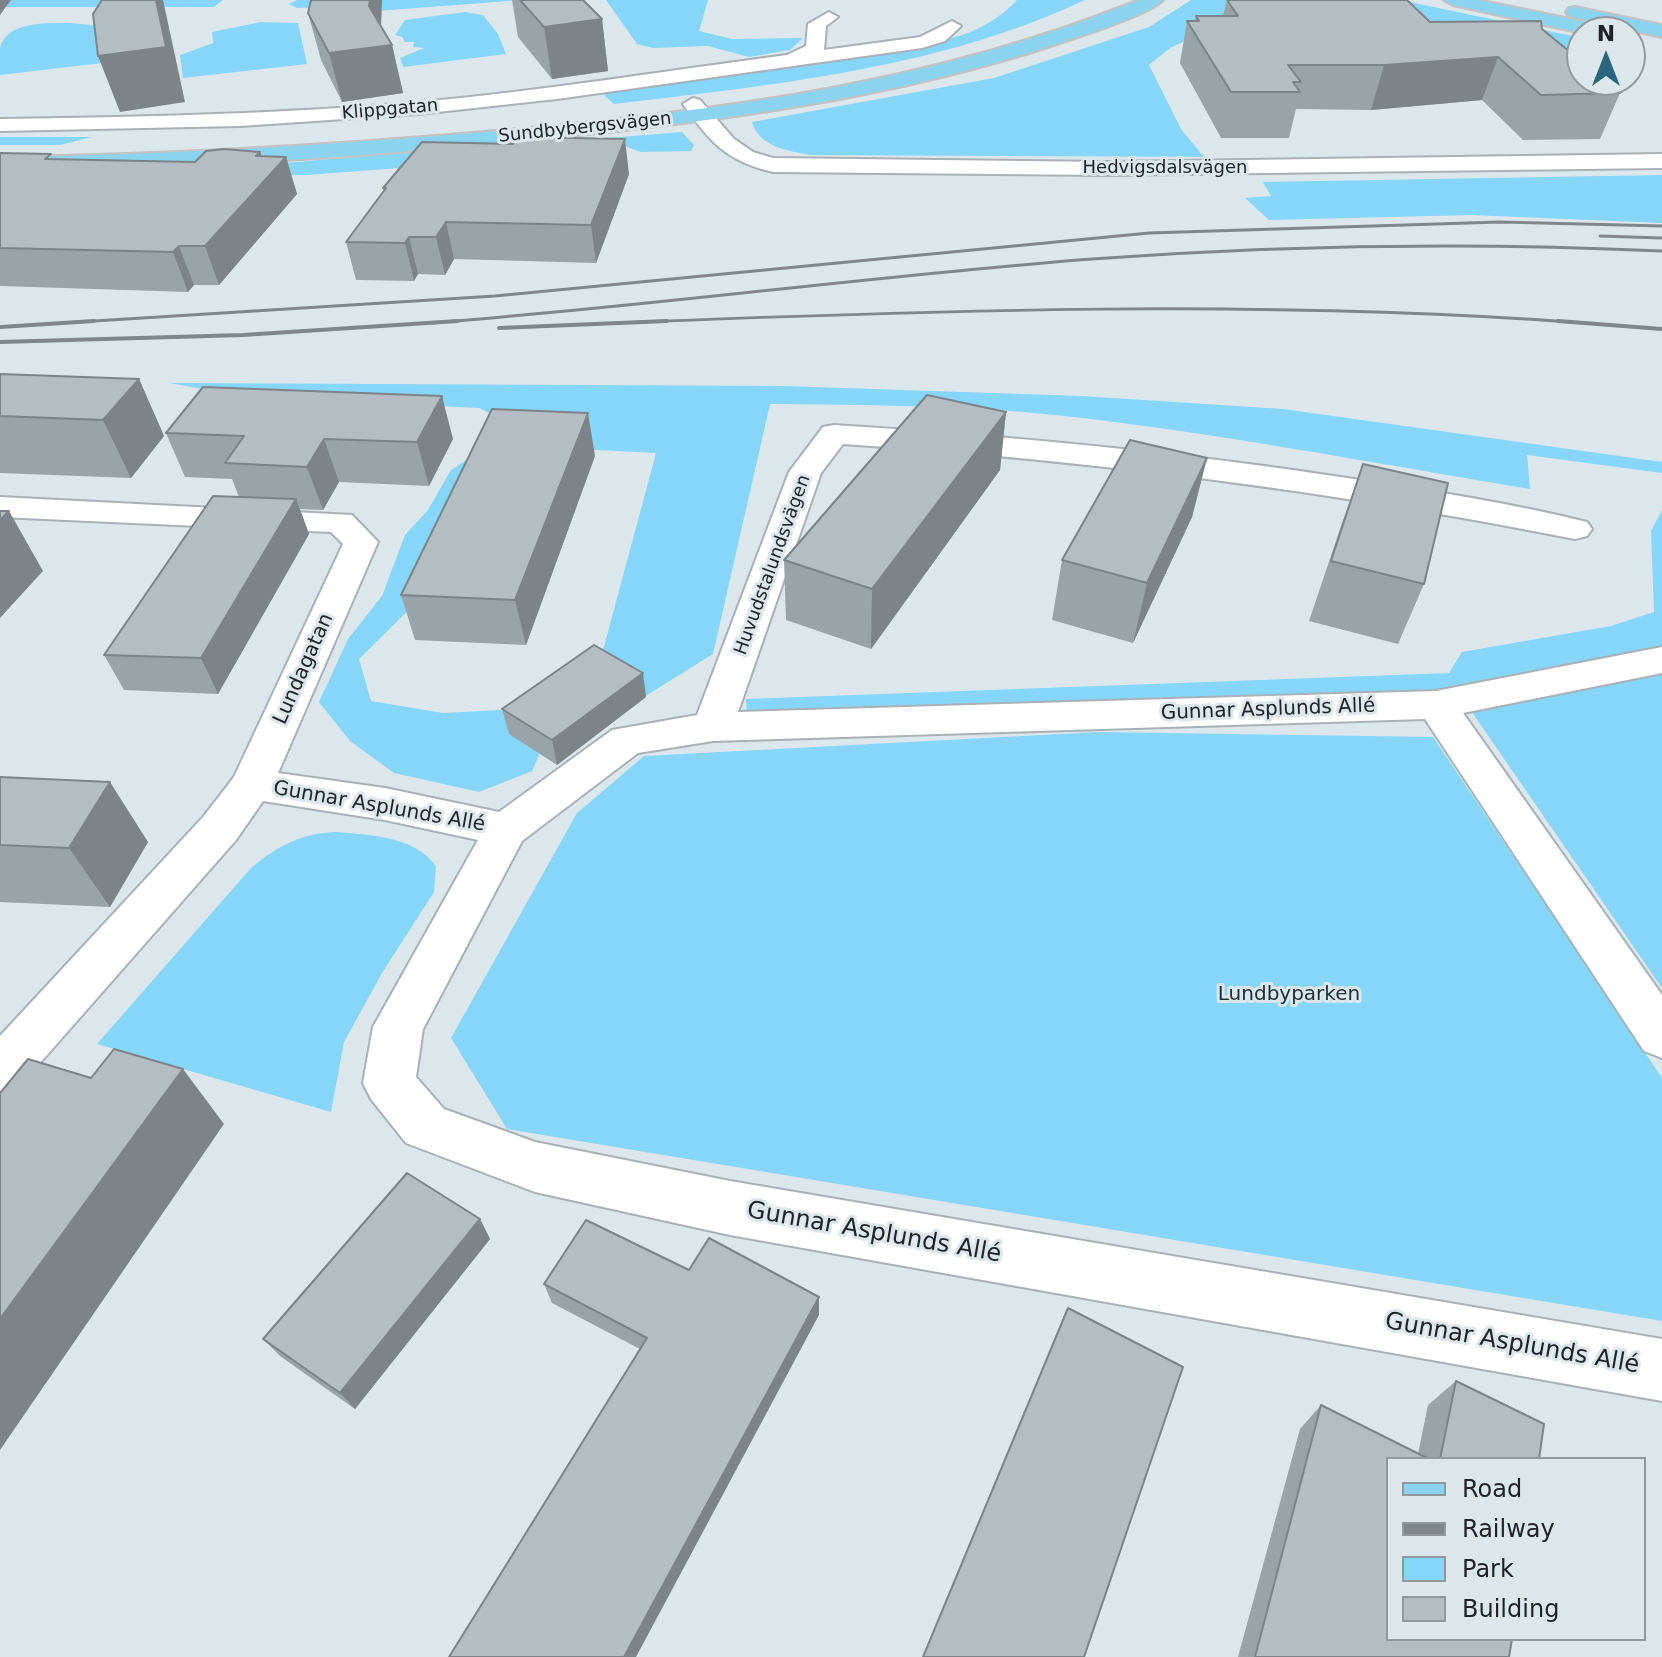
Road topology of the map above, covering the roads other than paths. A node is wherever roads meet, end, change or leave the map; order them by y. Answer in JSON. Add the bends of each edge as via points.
{"nodes":[{"id":1,"x":1122,"y":0,"type":"edge"},
{"id":2,"x":1154,"y":0,"type":"edge"},
{"id":3,"x":1453,"y":0,"type":"edge"},
{"id":4,"x":1521,"y":0,"type":"edge"},
{"id":5,"x":829,"y":17,"type":"dead end"},
{"id":6,"x":1566,"y":24,"type":"edge"},
{"id":7,"x":952,"y":26,"type":"dead end"},
{"id":8,"x":1662,"y":31,"type":"edge"},
{"id":9,"x":699,"y":52,"type":"dead end"},
{"id":10,"x":658,"y":57,"type":"dead end"},
{"id":11,"x":791,"y":60,"type":"junction"},
{"id":12,"x":725,"y":68,"type":"junction"},
{"id":13,"x":612,"y":84,"type":"junction"},
{"id":14,"x":697,"y":109,"type":"junction"},
{"id":15,"x":168,"y":124,"type":"junction"},
{"id":16,"x":0,"y":125,"type":"edge"},
{"id":17,"x":128,"y":125,"type":"junction"},
{"id":18,"x":0,"y":156,"type":"edge"},
{"id":19,"x":139,"y":156,"type":"junction"},
{"id":20,"x":96,"y":158,"type":"junction"},
{"id":21,"x":1662,"y":161,"type":"edge"},
{"id":22,"x":0,"y":164,"type":"edge"},
{"id":23,"x":0,"y":507,"type":"edge"},
{"id":24,"x":1575,"y":529,"type":"dead end"},
{"id":25,"x":1662,"y":660,"type":"edge"},
{"id":26,"x":1436,"y":705,"type":"junction"},
{"id":27,"x":713,"y":727,"type":"junction"},
{"id":28,"x":252,"y":784,"type":"junction"},
{"id":29,"x":506,"y":830,"type":"junction"},
{"id":30,"x":1662,"y":1036,"type":"edge"},
{"id":31,"x":0,"y":1072,"type":"edge"},
{"id":32,"x":1662,"y":1370,"type":"edge"}],
"edges":[{"from":1,"to":14,"type":"main road","name":"Sundbybergsvägen","via":[[1023,41],[917,69]]},
{"from":2,"to":14,"type":"main road","name":"Sundbybergsvägen","via":[[1038,45],[959,68],[791,101]]},
{"from":3,"to":6,"type":"main road"},
{"from":4,"to":8,"type":"main road"},
{"from":5,"to":11,"type":"street","via":[[817,24],[815,49]]},
{"from":7,"to":11,"type":"street","name":"Klippgatan","via":[[922,42]]},
{"from":9,"to":12,"type":"street"},
{"from":10,"to":13,"type":"street","name":"Klippgatan"},
{"from":11,"to":12,"type":"street","name":"Klippgatan"},
{"from":12,"to":13,"type":"street","name":"Klippgatan"},
{"from":13,"to":15,"type":"street","name":"Klippgatan","via":[[348,114]]},
{"from":14,"to":19,"type":"main road","name":"Sundbybergsvägen","via":[[634,124],[311,153]]},
{"from":14,"to":21,"type":"street","name":"Hedvigsdalsvägen","via":[[737,154],[773,165],[1185,168]]},
{"from":15,"to":17,"type":"street","name":"Klippgatan"},
{"from":15,"to":19,"type":"street"},
{"from":16,"to":17,"type":"street","name":"Klippgatan"},
{"from":17,"to":20,"type":"street"},
{"from":18,"to":20,"type":"main road","name":"Sundbybergsvägen"},
{"from":19,"to":20,"type":"main road","name":"Sundbybergsvägen"},
{"from":20,"to":22,"type":"main road","name":"Sundbybergsvägen"},
{"from":23,"to":28,"type":"street","name":"Lundagatan","via":[[340,522],[361,542]]},
{"from":24,"to":27,"type":"street","name":"Huvudstalundsvägen","via":[[1126,457],[834,434],[805,472]]},
{"from":25,"to":26,"type":"street","name":"Gunnar Asplunds Allé"},
{"from":26,"to":27,"type":"street","name":"Gunnar Asplunds Allé"},
{"from":26,"to":30,"type":"street"},
{"from":27,"to":29,"type":"street","name":"Gunnar Asplunds Allé","via":[[627,740]]},
{"from":28,"to":29,"type":"street","name":"Gunnar Asplunds Allé","via":[[385,804]]},
{"from":28,"to":31,"type":"street","name":"Lundagatan","via":[[220,828]]},
{"from":29,"to":32,"type":"street","name":"Gunnar Asplunds Allé","via":[[398,1027],[389,1083],[425,1126],[535,1167],[730,1208]]}]}
